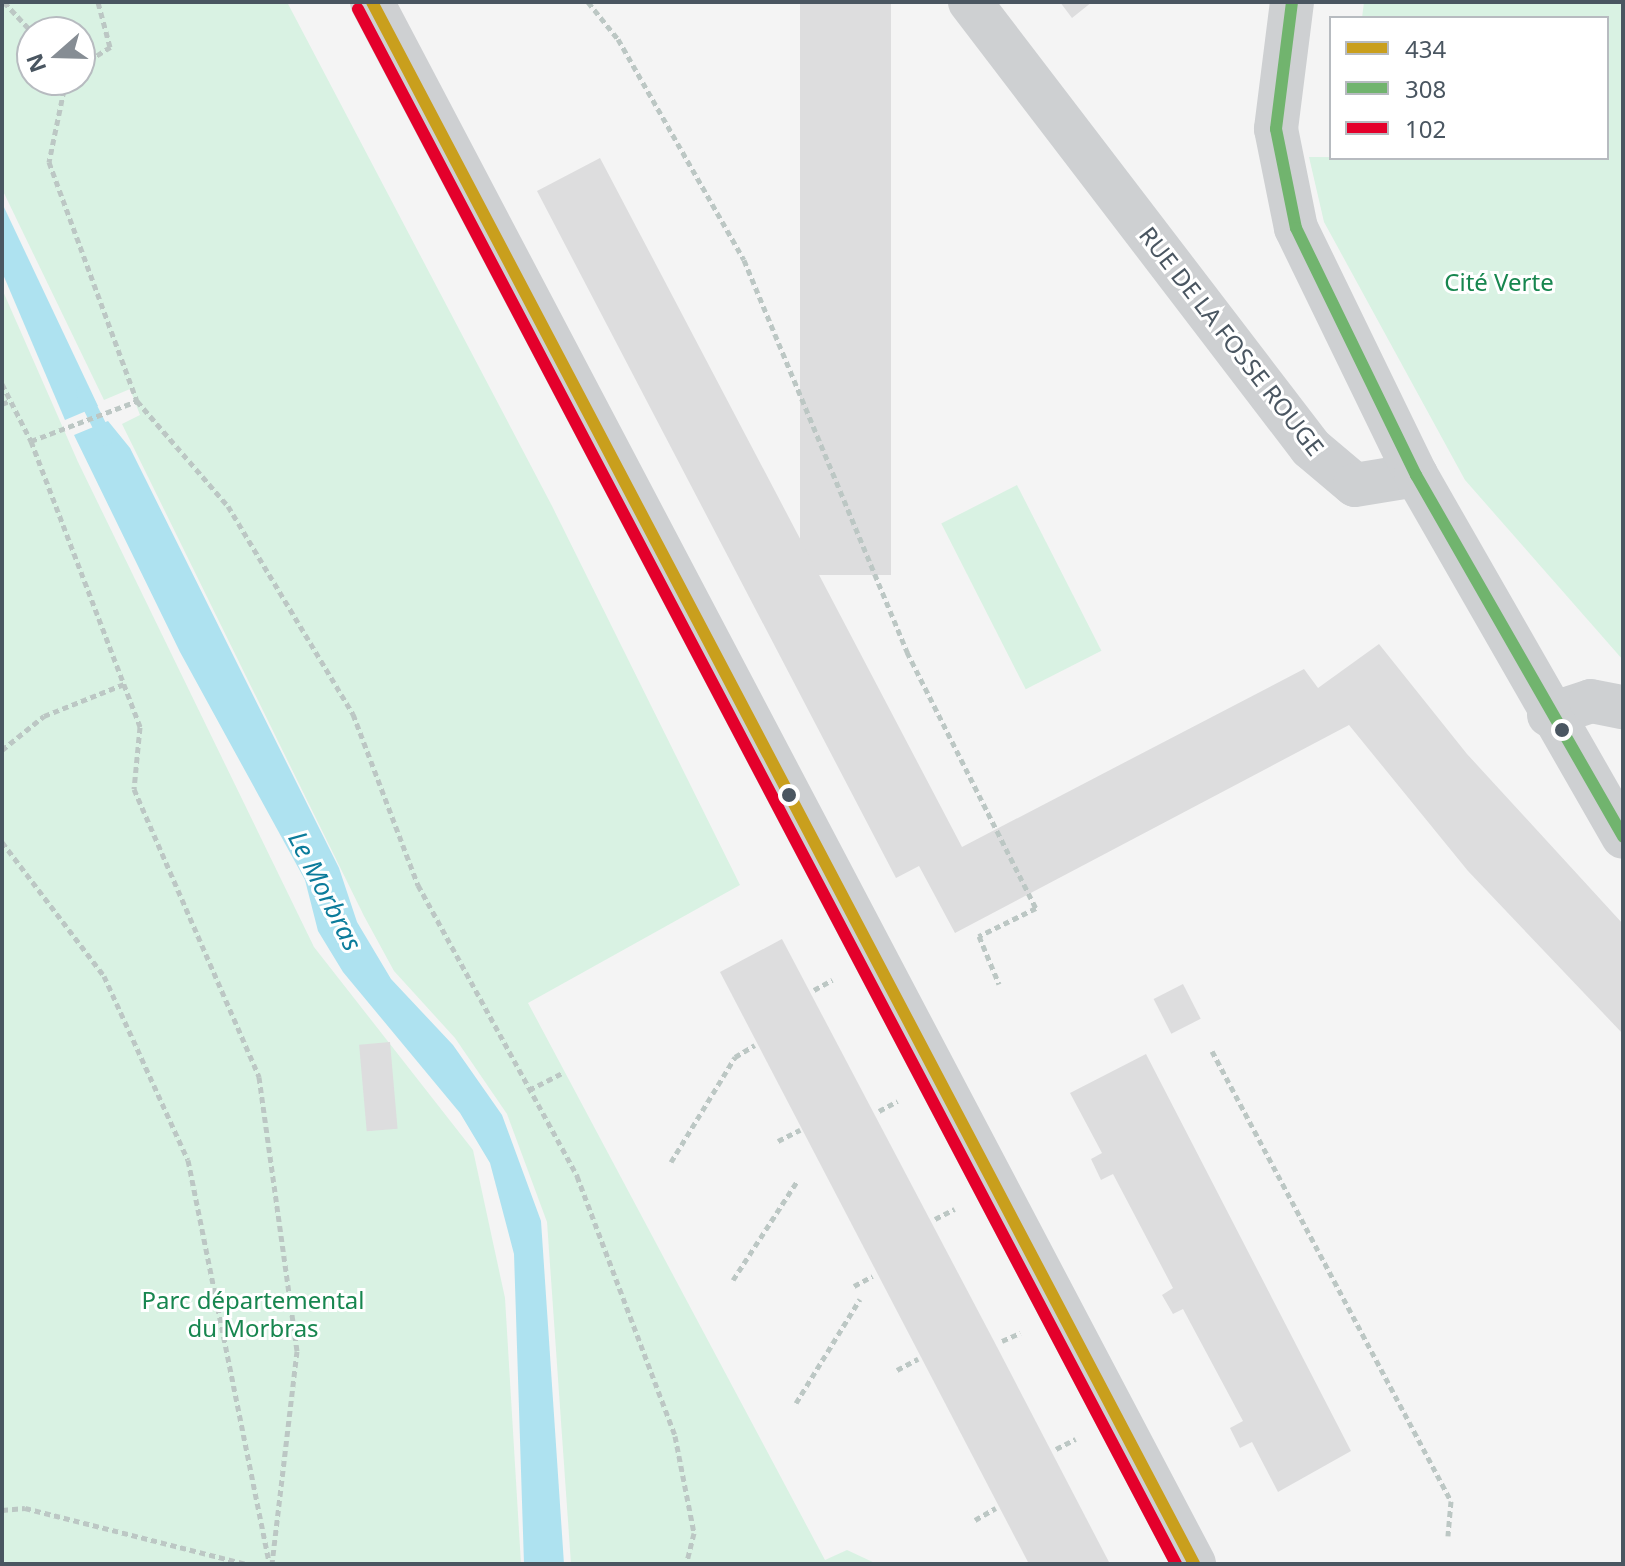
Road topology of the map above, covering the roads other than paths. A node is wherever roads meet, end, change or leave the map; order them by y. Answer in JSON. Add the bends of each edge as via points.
{"nodes":[{"id":1,"x":372,"y":2,"type":"edge"},
{"id":2,"x":970,"y":2,"type":"edge"},
{"id":3,"x":1292,"y":2,"type":"edge"},
{"id":4,"x":1416,"y":475,"type":"junction"},
{"id":5,"x":1623,"y":707,"type":"edge"},
{"id":6,"x":1549,"y":715,"type":"junction"},
{"id":7,"x":1623,"y":837,"type":"edge"},
{"id":8,"x":1194,"y":1564,"type":"edge"}],
"edges":[{"from":1,"to":8,"type":"street"},
{"from":2,"to":4,"type":"street","name":"RUE DE LA FOSSE ROUGE","via":[[1311,448],[1355,485]]},
{"from":3,"to":4,"type":"street","via":[[1276,129],[1296,228]]},
{"from":4,"to":6,"type":"street"},
{"from":5,"to":6,"type":"street","via":[[1591,701]]},
{"from":6,"to":7,"type":"street"}]}
